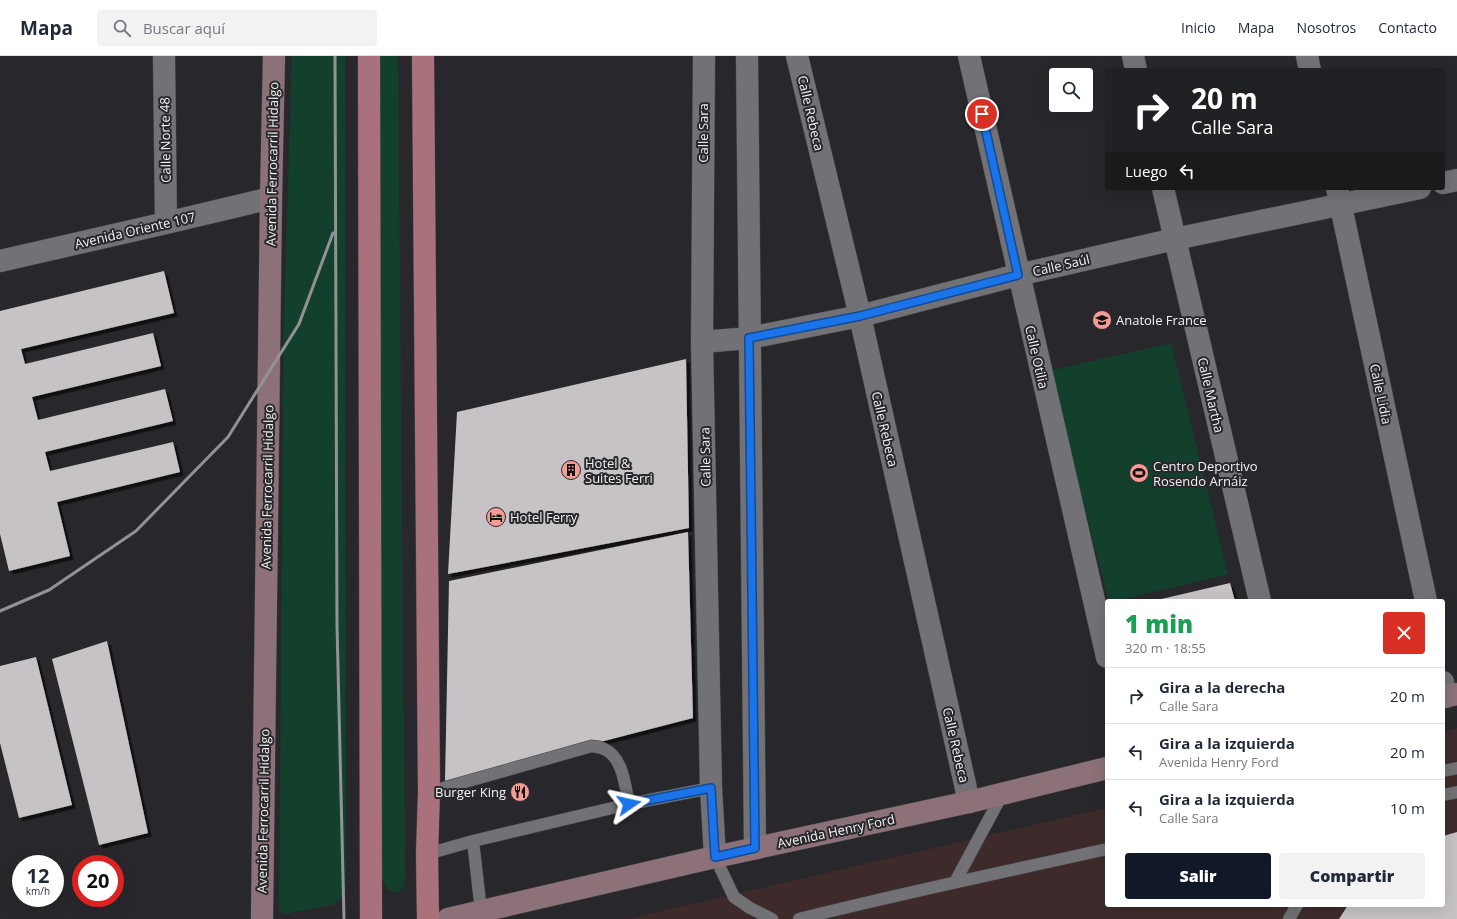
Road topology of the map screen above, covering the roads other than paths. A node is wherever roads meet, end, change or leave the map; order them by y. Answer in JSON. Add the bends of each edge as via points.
{"nodes":[{"id":1,"x":164,"y":56,"type":"edge"},
{"id":2,"x":274,"y":56,"type":"edge"},
{"id":3,"x":369,"y":56,"type":"edge"},
{"id":4,"x":423,"y":56,"type":"edge"},
{"id":5,"x":704,"y":56,"type":"edge"},
{"id":6,"x":747,"y":56,"type":"edge"},
{"id":7,"x":797,"y":56,"type":"edge"},
{"id":8,"x":969,"y":56,"type":"edge"},
{"id":9,"x":1133,"y":56,"type":"edge"},
{"id":10,"x":1307,"y":56,"type":"edge"},
{"id":11,"x":1136,"y":68,"type":"edge"},
{"id":12,"x":1310,"y":68,"type":"edge"},
{"id":13,"x":1457,"y":180,"type":"edge"},
{"id":14,"x":1445,"y":183,"type":"edge"},
{"id":15,"x":1163,"y":190,"type":"edge"},
{"id":16,"x":1402,"y":190,"type":"edge"},
{"id":17,"x":1339,"y":197,"type":"edge"},
{"id":18,"x":271,"y":198,"type":"junction"},
{"id":19,"x":166,"y":223,"type":"junction"},
{"id":20,"x":1175,"y":239,"type":"junction"},
{"id":21,"x":0,"y":261,"type":"edge"},
{"id":22,"x":1018,"y":275,"type":"junction"},
{"id":23,"x":860,"y":316,"type":"junction"},
{"id":24,"x":749,"y":338,"type":"junction"},
{"id":25,"x":702,"y":342,"type":"junction"},
{"id":26,"x":1260,"y":599,"type":"edge"},
{"id":27,"x":1426,"y":599,"type":"edge"},
{"id":28,"x":1105,"y":648,"type":"edge"},
{"id":29,"x":1105,"y":768,"type":"edge"},
{"id":30,"x":1457,"y":768,"type":"edge"},
{"id":31,"x":1445,"y":771,"type":"edge"},
{"id":32,"x":711,"y":788,"type":"junction"},
{"id":33,"x":429,"y":792,"type":"junction"},
{"id":34,"x":1457,"y":792,"type":"edge"},
{"id":35,"x":1003,"y":793,"type":"junction"},
{"id":36,"x":1445,"y":795,"type":"edge"},
{"id":37,"x":969,"y":802,"type":"junction"},
{"id":38,"x":629,"y":804,"type":"junction"},
{"id":39,"x":473,"y":841,"type":"junction"},
{"id":40,"x":755,"y":848,"type":"junction"},
{"id":41,"x":1105,"y":849,"type":"edge"},
{"id":42,"x":427,"y":854,"type":"junction"},
{"id":43,"x":715,"y":857,"type":"junction"},
{"id":44,"x":955,"y":882,"type":"junction"},
{"id":45,"x":1296,"y":907,"type":"edge"},
{"id":46,"x":481,"y":912,"type":"junction"},
{"id":47,"x":262,"y":919,"type":"edge"},
{"id":48,"x":371,"y":919,"type":"edge"},
{"id":49,"x":428,"y":919,"type":"edge"},
{"id":50,"x":448,"y":919,"type":"edge"},
{"id":51,"x":772,"y":919,"type":"edge"},
{"id":52,"x":799,"y":919,"type":"edge"},
{"id":53,"x":1289,"y":919,"type":"edge"}],
"edges":[{"from":1,"to":19,"type":"street","name":"Calle Norte 48"},
{"from":2,"to":18,"type":"street","name":"Avenida Ferrocarril Hidalgo"},
{"from":3,"to":48,"type":"main road"},
{"from":4,"to":33,"type":"main road"},
{"from":5,"to":25,"type":"street","name":"Calle Sara"},
{"from":6,"to":24,"type":"street"},
{"from":7,"to":23,"type":"street","name":"Calle Rebeca"},
{"from":8,"to":22,"type":"street","name":"Calle Otilia"},
{"from":9,"to":11,"type":"street"},
{"from":10,"to":12,"type":"street"},
{"from":13,"to":14,"type":"street"},
{"from":15,"to":20,"type":"street","name":"Calle Martha"},
{"from":16,"to":17,"type":"street","name":"Calle Saúl"},
{"from":17,"to":20,"type":"street","name":"Calle Saúl"},
{"from":17,"to":27,"type":"street","name":"Calle Lidia"},
{"from":18,"to":19,"type":"street","name":"Avenida Oriente 107"},
{"from":18,"to":47,"type":"street","name":"Avenida Ferrocarril Hidalgo"},
{"from":19,"to":21,"type":"street","name":"Avenida Oriente 107"},
{"from":20,"to":22,"type":"street","name":"Calle Saúl"},
{"from":20,"to":26,"type":"street","name":"Calle Martha"},
{"from":22,"to":23,"type":"street","name":"Calle Saúl"},
{"from":22,"to":28,"type":"street","name":"Calle Otilia"},
{"from":23,"to":24,"type":"street","name":"Calle Saúl"},
{"from":23,"to":37,"type":"street","name":"Calle Rebeca"},
{"from":24,"to":25,"type":"street","name":"Calle Saúl"},
{"from":24,"to":40,"type":"street"},
{"from":25,"to":32,"type":"street","name":"Calle Sara"},
{"from":29,"to":35,"type":"street","name":"Avenida Henry Ford"},
{"from":30,"to":31,"type":"lane"},
{"from":32,"to":38,"type":"lane"},
{"from":32,"to":43,"type":"street","name":"Calle Sara"},
{"from":33,"to":38,"type":"lane","via":[[592,746],[610,752],[616,759]]},
{"from":33,"to":42,"type":"main road"},
{"from":34,"to":36,"type":"lane"},
{"from":35,"to":37,"type":"street","name":"Avenida Henry Ford"},
{"from":35,"to":44,"type":"lane"},
{"from":37,"to":40,"type":"street","name":"Avenida Henry Ford"},
{"from":38,"to":39,"type":"lane"},
{"from":39,"to":42,"type":"lane"},
{"from":39,"to":46,"type":"lane"},
{"from":40,"to":43,"type":"street","name":"Avenida Henry Ford"},
{"from":41,"to":44,"type":"lane"},
{"from":42,"to":49,"type":"main road"},
{"from":43,"to":46,"type":"street","name":"Avenida Henry Ford"},
{"from":43,"to":51,"type":"lane","via":[[734,897]]},
{"from":44,"to":52,"type":"lane"},
{"from":45,"to":53,"type":"lane"},
{"from":46,"to":50,"type":"street","name":"Avenida Henry Ford"}]}
